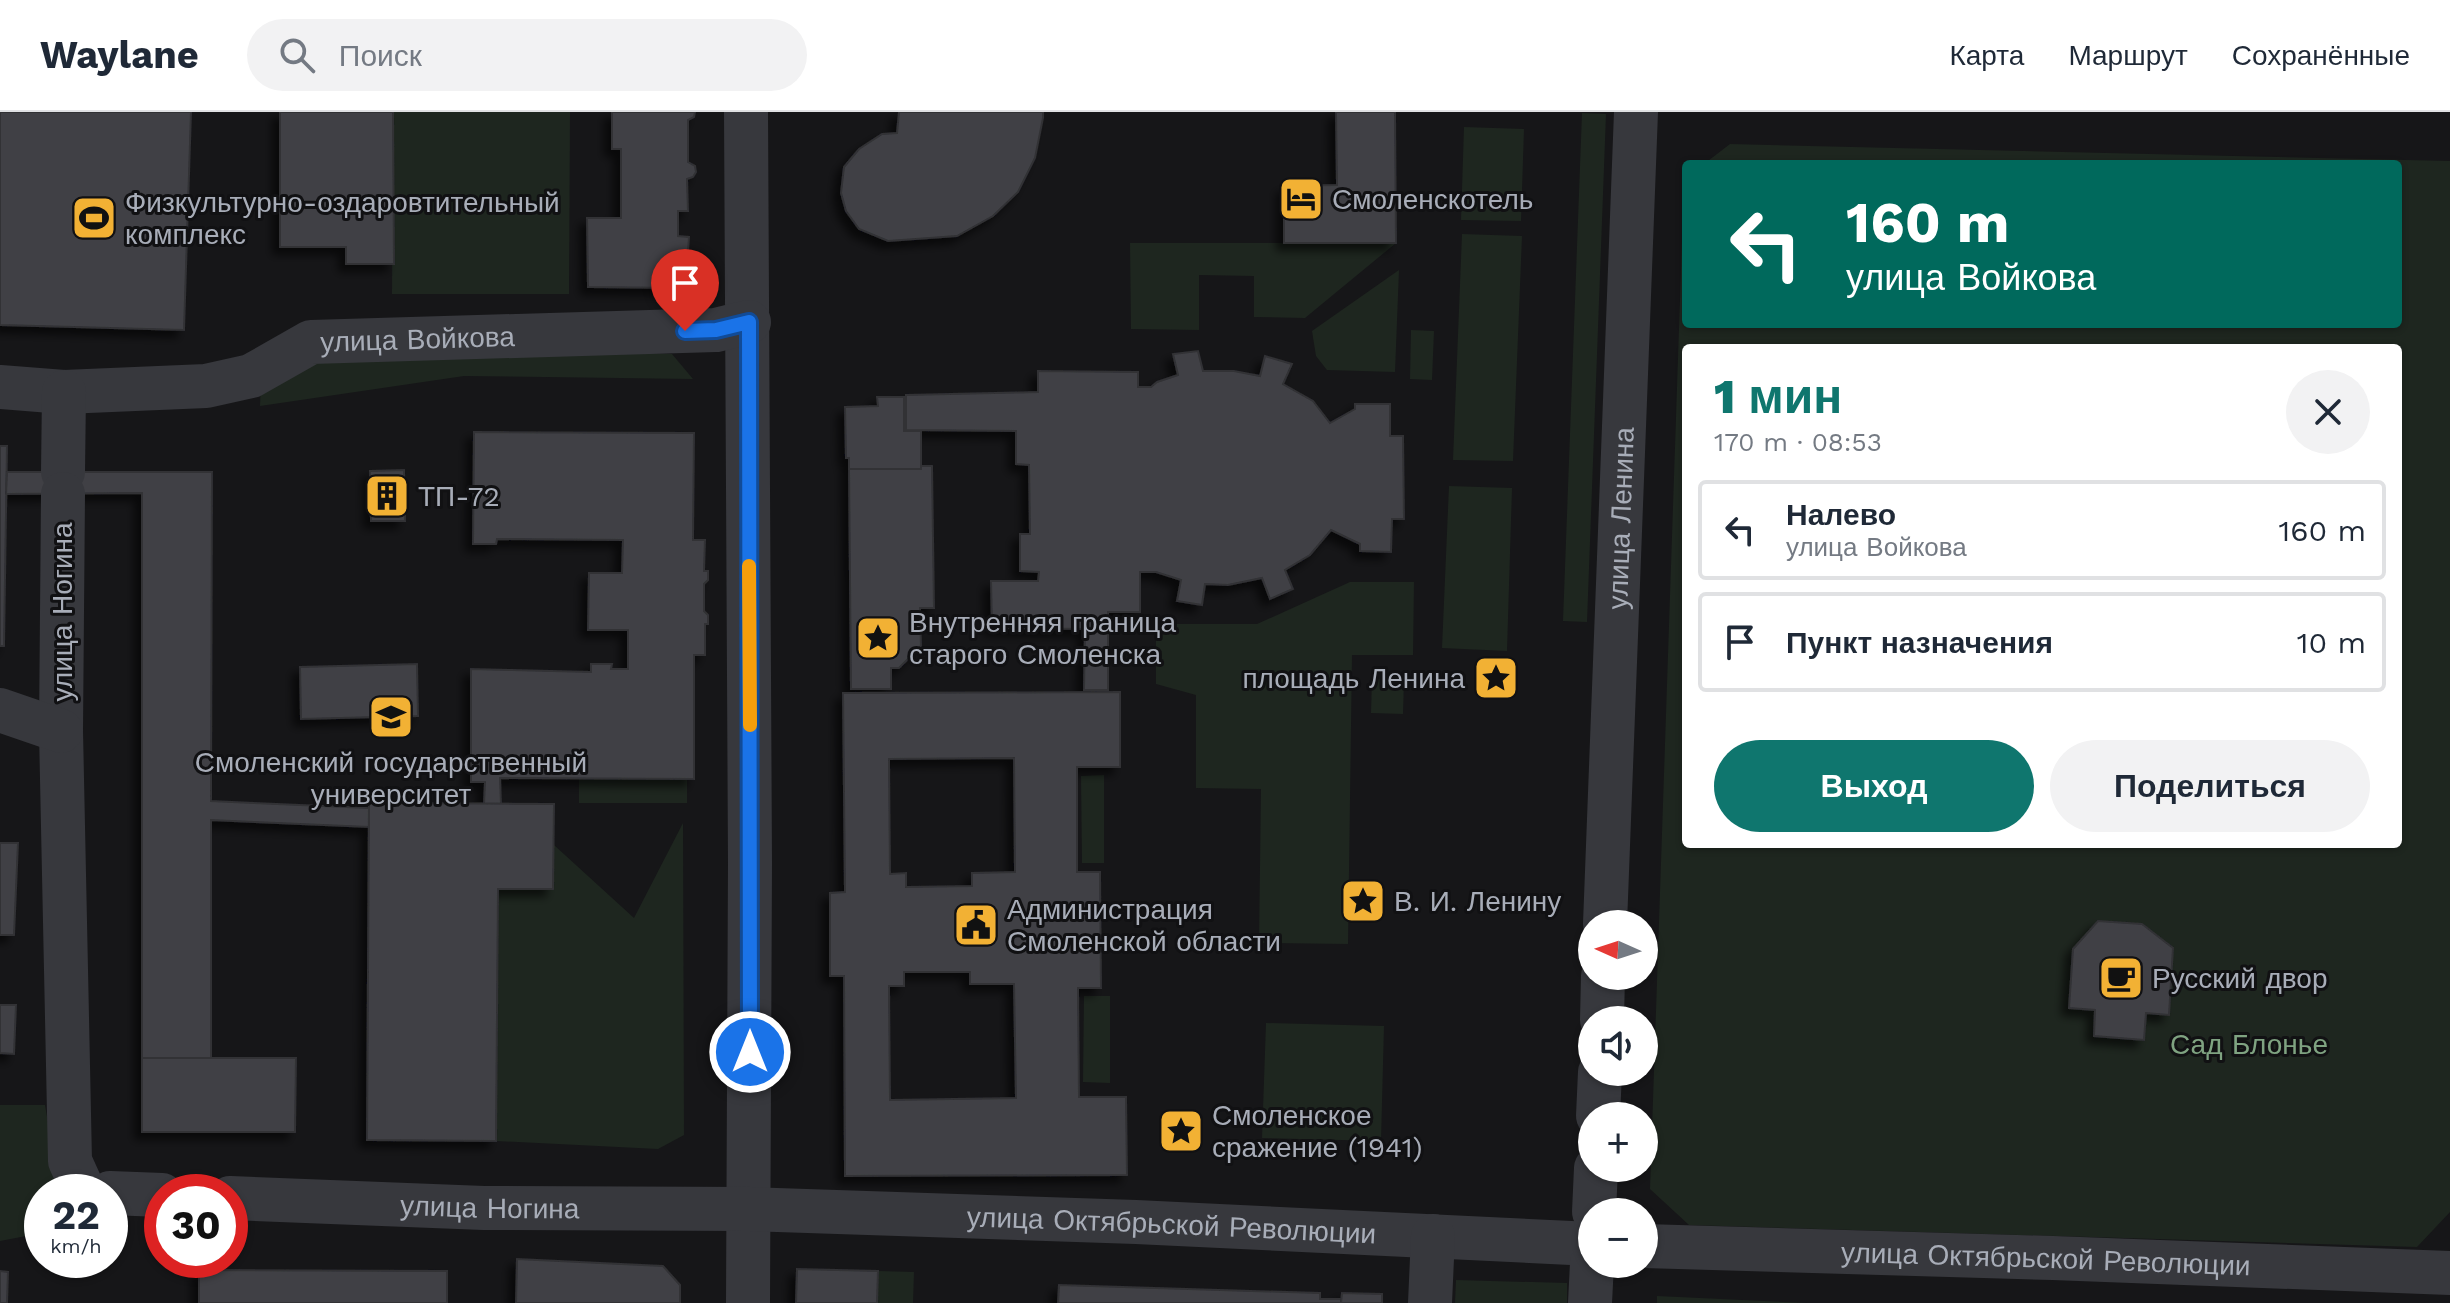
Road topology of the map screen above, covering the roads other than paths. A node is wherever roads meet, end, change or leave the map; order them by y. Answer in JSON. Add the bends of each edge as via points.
{"nodes":[{"id":1,"x":746,"y":112,"type":"edge"},
{"id":2,"x":1636,"y":112,"type":"edge"},
{"id":3,"x":749,"y":322,"type":"junction"},
{"id":4,"x":0,"y":387,"type":"edge"},
{"id":5,"x":64,"y":392,"type":"junction"},
{"id":6,"x":0,"y":710,"type":"edge"},
{"id":7,"x":61,"y":731,"type":"junction"},
{"id":8,"x":1606,"y":910,"type":"edge"},
{"id":9,"x":76,"y":1174,"type":"edge"},
{"id":10,"x":248,"y":1199,"type":"edge"},
{"id":11,"x":750,"y":1209,"type":"junction"},
{"id":12,"x":1418,"y":1236,"type":"junction"},
{"id":13,"x":1578,"y":1243,"type":"edge"},
{"id":14,"x":1658,"y":1246,"type":"edge"},
{"id":15,"x":2450,"y":1274,"type":"edge"},
{"id":16,"x":1591,"y":1278,"type":"edge"},
{"id":17,"x":748,"y":1303,"type":"edge"},
{"id":18,"x":1430,"y":1303,"type":"edge"},
{"id":19,"x":1590,"y":1303,"type":"edge"}],
"edges":[{"from":1,"to":3,"type":"street"},
{"from":2,"to":8,"type":"street","name":"улица Ленина"},
{"from":3,"to":5,"type":"street","name":"улица Войкова","via":[[716,330],[311,342],[237,380]]},
{"from":3,"to":11,"type":"street"},
{"from":4,"to":5,"type":"street","name":"улица Войкова"},
{"from":5,"to":7,"type":"street","name":"улица Ногина"},
{"from":6,"to":7,"type":"street","name":"улица Ногина"},
{"from":7,"to":9,"type":"street","name":"улица Ногина","via":[[70,1161]]},
{"from":10,"to":11,"type":"street","name":"улица Ногина","via":[[484,1208]]},
{"from":11,"to":12,"type":"street","name":"улица Октябрьской Революции"},
{"from":11,"to":17,"type":"street"},
{"from":12,"to":13,"type":"street","name":"улица Октябрьской Революции"},
{"from":12,"to":18,"type":"street"},
{"from":14,"to":15,"type":"street","name":"улица Октябрьской Революции"},
{"from":16,"to":19,"type":"street"}]}
